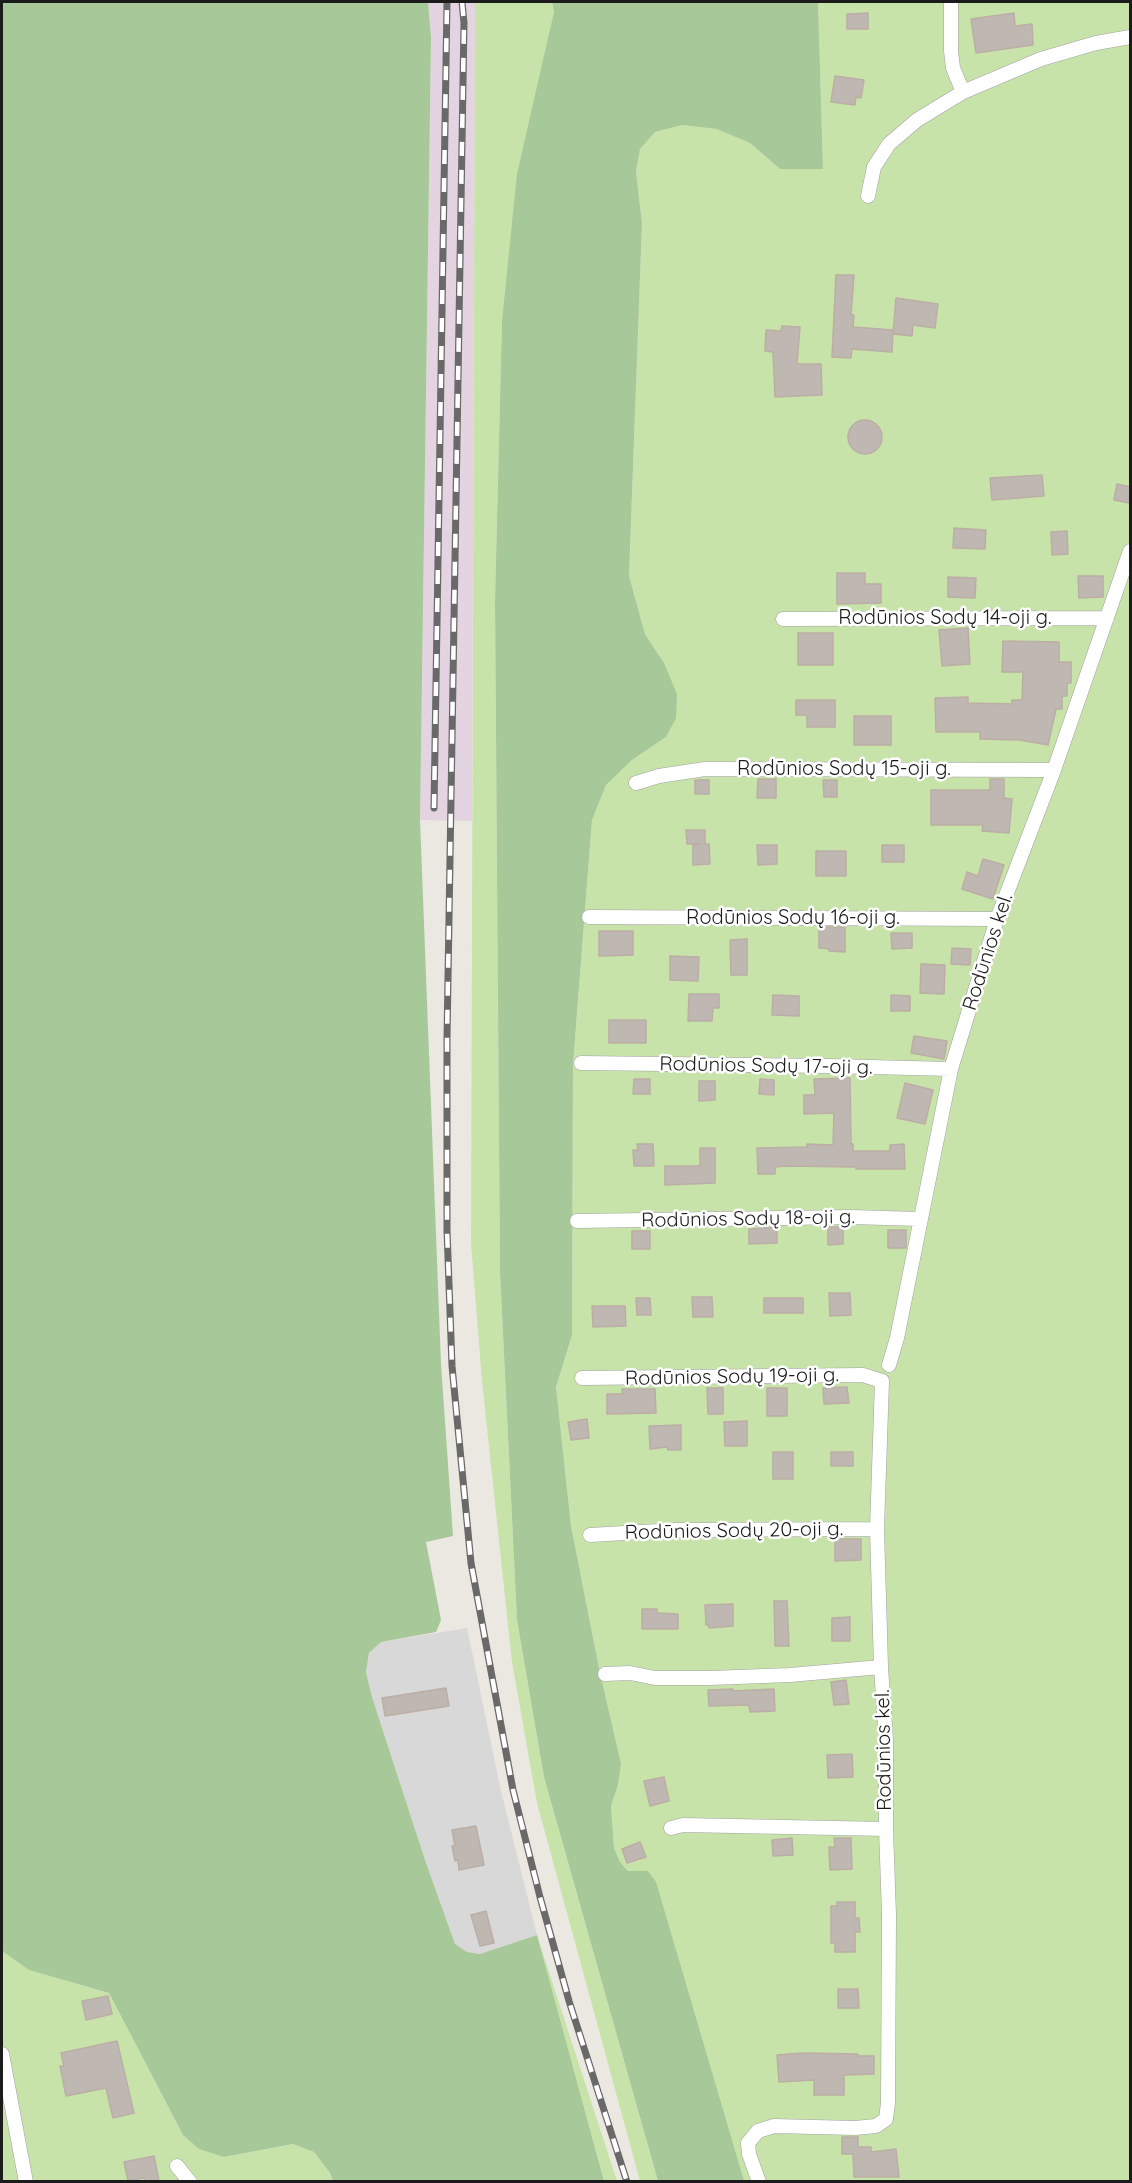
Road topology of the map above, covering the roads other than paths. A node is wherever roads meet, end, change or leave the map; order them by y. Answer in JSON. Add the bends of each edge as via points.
{"nodes":[{"id":1,"x":951,"y":2,"type":"edge"},
{"id":2,"x":1131,"y":37,"type":"edge"},
{"id":3,"x":963,"y":92,"type":"junction"},
{"id":4,"x":868,"y":196,"type":"dead end"},
{"id":5,"x":1131,"y":551,"type":"edge"},
{"id":6,"x":1107,"y":618,"type":"junction"},
{"id":7,"x":783,"y":619,"type":"dead end"},
{"id":8,"x":1054,"y":770,"type":"junction"},
{"id":9,"x":636,"y":783,"type":"dead end"},
{"id":10,"x":590,"y":917,"type":"dead end"},
{"id":11,"x":997,"y":919,"type":"junction"},
{"id":12,"x":581,"y":1064,"type":"dead end"},
{"id":13,"x":951,"y":1069,"type":"junction"},
{"id":14,"x":919,"y":1219,"type":"junction"},
{"id":15,"x":577,"y":1221,"type":"dead end"},
{"id":16,"x":889,"y":1365,"type":"dead end"},
{"id":17,"x":582,"y":1378,"type":"dead end"},
{"id":18,"x":882,"y":1382,"type":"joint"},
{"id":19,"x":877,"y":1529,"type":"junction"},
{"id":20,"x":590,"y":1534,"type":"dead end"},
{"id":21,"x":881,"y":1667,"type":"junction"},
{"id":22,"x":606,"y":1674,"type":"dead end"},
{"id":23,"x":671,"y":1828,"type":"dead end"},
{"id":24,"x":885,"y":1829,"type":"junction"},
{"id":25,"x":2,"y":2054,"type":"edge"},
{"id":26,"x":177,"y":2166,"type":"dead end"},
{"id":27,"x":26,"y":2181,"type":"edge"},
{"id":28,"x":190,"y":2181,"type":"edge"},
{"id":29,"x":759,"y":2181,"type":"edge"}],
"edges":[{"from":1,"to":3,"type":"street","via":[[953,68]]},
{"from":2,"to":3,"type":"street","via":[[1041,59]]},
{"from":3,"to":4,"type":"street","via":[[916,120],[889,144],[874,167]]},
{"from":5,"to":6,"type":"street","name":"Rodūnios kel."},
{"from":6,"to":7,"type":"street","name":"Rodūnios Sodų 14-oji g."},
{"from":6,"to":8,"type":"street","name":"Rodūnios kel."},
{"from":8,"to":9,"type":"street","name":"Rodūnios Sodų 15-oji g.","via":[[705,769]]},
{"from":8,"to":11,"type":"street","name":"Rodūnios kel."},
{"from":10,"to":11,"type":"street","name":"Rodūnios Sodų 16-oji g."},
{"from":11,"to":13,"type":"street","name":"Rodūnios kel."},
{"from":12,"to":13,"type":"street","name":"Rodūnios Sodų 17-oji g."},
{"from":13,"to":14,"type":"street","name":"Rodūnios kel."},
{"from":14,"to":15,"type":"street","name":"Rodūnios Sodų 18-oji g."},
{"from":14,"to":16,"type":"street","name":"Rodūnios kel."},
{"from":17,"to":18,"type":"street","name":"Rodūnios Sodų 19-oji g.","via":[[862,1375]]},
{"from":18,"to":19,"type":"street","name":"Rodūnios kel."},
{"from":19,"to":20,"type":"street","name":"Rodūnios Sodų 20-oji g."},
{"from":19,"to":21,"type":"street","name":"Rodūnios kel."},
{"from":21,"to":22,"type":"street","via":[[711,1678]]},
{"from":21,"to":24,"type":"street","name":"Rodūnios kel.","via":[[886,1741]]},
{"from":23,"to":24,"type":"street","via":[[683,1825]]},
{"from":24,"to":29,"type":"street","name":"Rodūnios kel.","via":[[889,1915],[886,2119],[876,2126],[855,2128],[774,2126],[758,2131],[748,2143]]},
{"from":25,"to":27,"type":"street"},
{"from":26,"to":28,"type":"street"}]}
